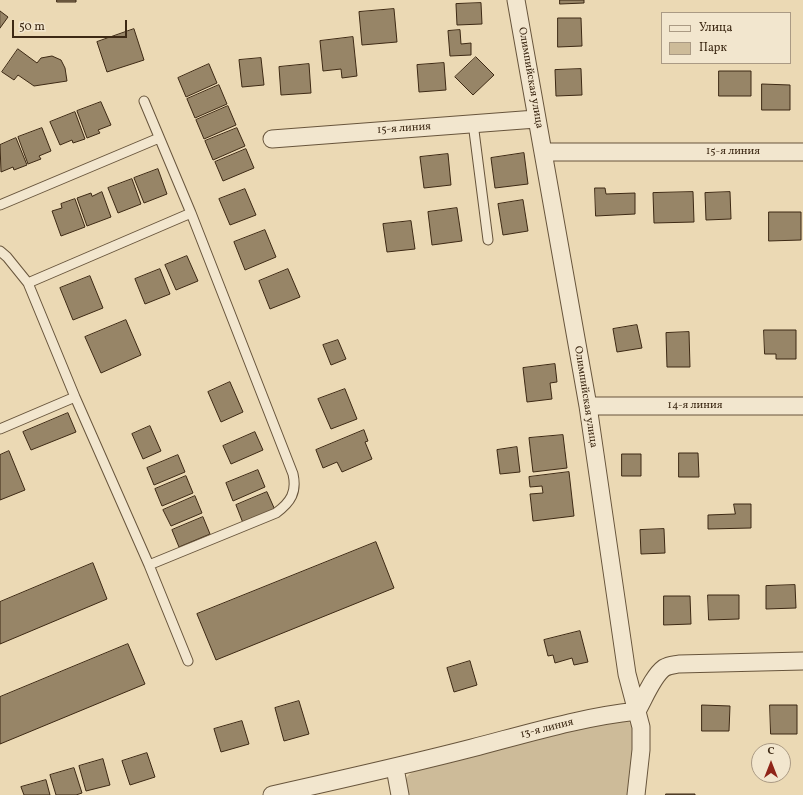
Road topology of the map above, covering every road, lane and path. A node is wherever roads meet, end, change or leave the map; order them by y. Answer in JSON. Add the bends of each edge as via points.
{"nodes":[{"id":1,"x":516,"y":0,"type":"edge"},
{"id":2,"x":144,"y":101,"type":"dead end"},
{"id":3,"x":536,"y":118,"type":"junction"},
{"id":4,"x":473,"y":123,"type":"junction"},
{"id":5,"x":159,"y":138,"type":"junction"},
{"id":6,"x":272,"y":138,"type":"dead end"},
{"id":7,"x":544,"y":152,"type":"junction"},
{"id":8,"x":803,"y":152,"type":"edge"},
{"id":9,"x":0,"y":205,"type":"edge"},
{"id":10,"x":191,"y":213,"type":"junction"},
{"id":11,"x":488,"y":240,"type":"dead end"},
{"id":12,"x":0,"y":251,"type":"edge"},
{"id":13,"x":28,"y":283,"type":"junction"},
{"id":14,"x":75,"y":397,"type":"junction"},
{"id":15,"x":588,"y":406,"type":"junction"},
{"id":16,"x":803,"y":406,"type":"edge"},
{"id":17,"x":0,"y":429,"type":"edge"},
{"id":18,"x":149,"y":565,"type":"junction"},
{"id":19,"x":188,"y":660,"type":"dead end"},
{"id":20,"x":803,"y":661,"type":"edge"},
{"id":21,"x":637,"y":711,"type":"junction"},
{"id":22,"x":395,"y":768,"type":"junction"},
{"id":23,"x":272,"y":795,"type":"edge"},
{"id":24,"x":400,"y":795,"type":"edge"},
{"id":25,"x":636,"y":795,"type":"edge"}],
"edges":[{"from":1,"to":3,"type":"street","name":"Олимпийская улица"},
{"from":2,"to":5,"type":"lane"},
{"from":3,"to":4,"type":"street","name":"15-я линия"},
{"from":3,"to":7,"type":"street","name":"Олимпийская улица"},
{"from":4,"to":6,"type":"street","name":"15-я линия"},
{"from":4,"to":11,"type":"lane"},
{"from":5,"to":9,"type":"lane"},
{"from":5,"to":10,"type":"lane"},
{"from":7,"to":8,"type":"street","name":"15-я линия"},
{"from":7,"to":15,"type":"street","name":"Олимпийская улица"},
{"from":10,"to":13,"type":"lane"},
{"from":10,"to":18,"type":"lane","via":[[295,484],[293,496],[276,513]]},
{"from":12,"to":13,"type":"lane"},
{"from":13,"to":14,"type":"lane"},
{"from":14,"to":17,"type":"lane"},
{"from":14,"to":18,"type":"lane"},
{"from":15,"to":16,"type":"street","name":"14-я линия"},
{"from":15,"to":21,"type":"street","name":"Олимпийская улица","via":[[627,674]]},
{"from":18,"to":19,"type":"lane"},
{"from":20,"to":21,"type":"street","via":[[669,665],[656,676]]},
{"from":21,"to":22,"type":"street","name":"13-я линия","via":[[577,721]]},
{"from":21,"to":25,"type":"street","name":"Олимпийская улица","via":[[641,736]]},
{"from":22,"to":23,"type":"street","name":"13-я линия"},
{"from":22,"to":24,"type":"street"}]}
